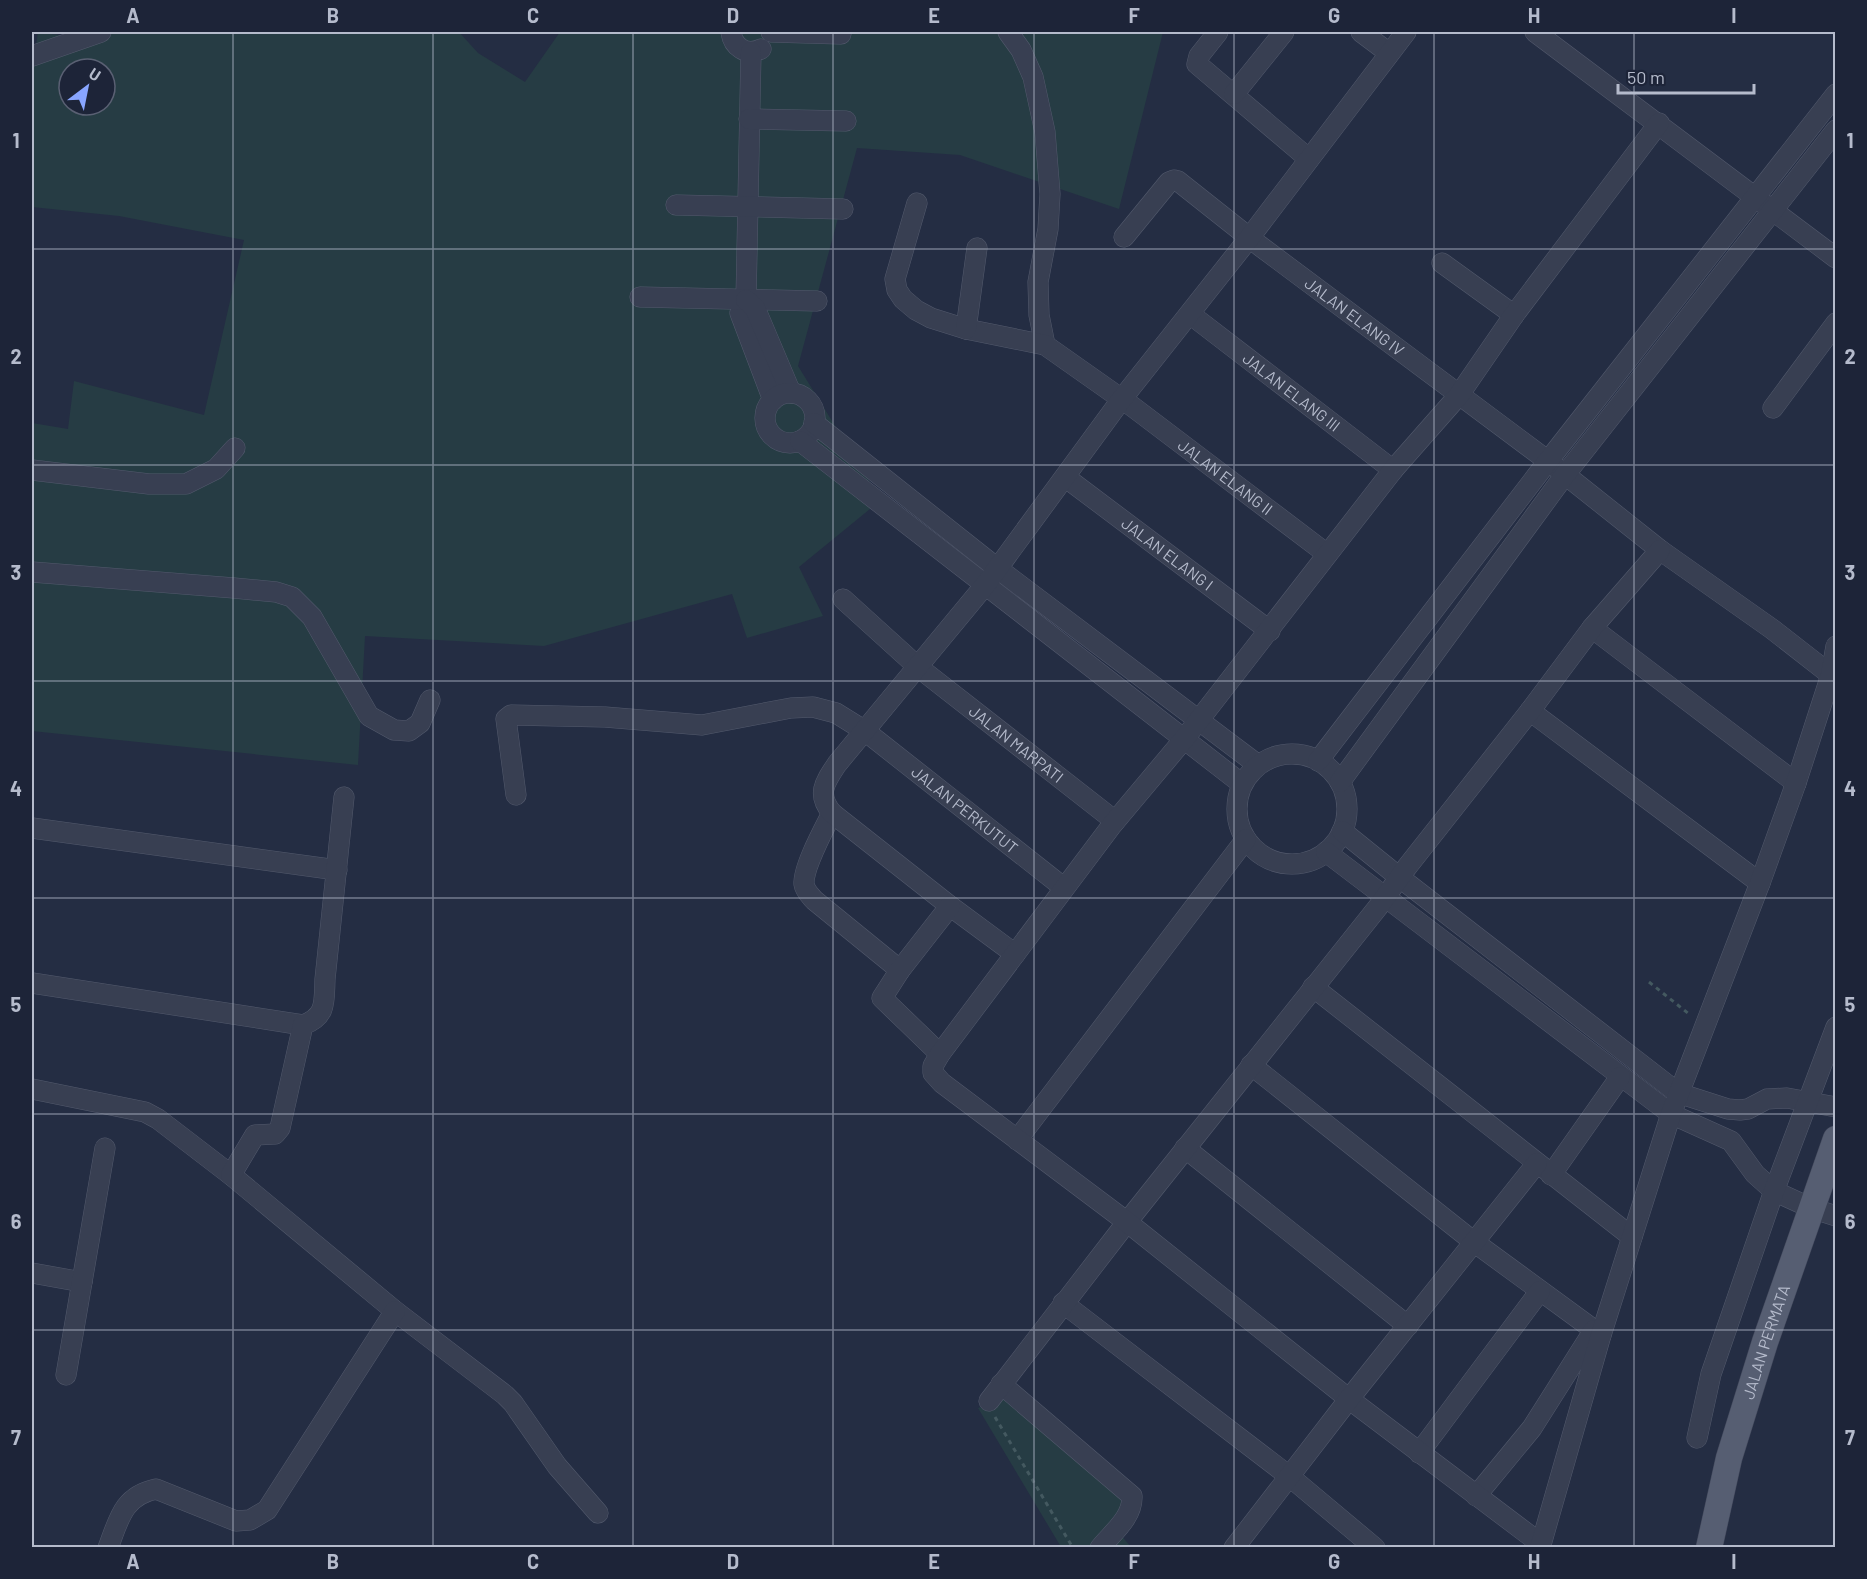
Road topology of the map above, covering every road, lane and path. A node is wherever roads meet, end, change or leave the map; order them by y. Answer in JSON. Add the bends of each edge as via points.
{"nodes":[{"id":1,"x":101,"y":32,"type":"edge"},
{"id":2,"x":731,"y":32,"type":"edge"},
{"id":3,"x":771,"y":32,"type":"edge"},
{"id":4,"x":1008,"y":32,"type":"edge"},
{"id":5,"x":1218,"y":32,"type":"edge"},
{"id":6,"x":1284,"y":32,"type":"edge"},
{"id":7,"x":1361,"y":32,"type":"edge"},
{"id":8,"x":1406,"y":32,"type":"edge"},
{"id":9,"x":1536,"y":32,"type":"edge"},
{"id":10,"x":841,"y":34,"type":"dead end"},
{"id":11,"x":751,"y":52,"type":"junction"},
{"id":12,"x":1389,"y":53,"type":"junction"},
{"id":13,"x":32,"y":56,"type":"edge"},
{"id":14,"x":1234,"y":94,"type":"junction"},
{"id":15,"x":1836,"y":94,"type":"edge"},
{"id":16,"x":749,"y":119,"type":"junction"},
{"id":17,"x":846,"y":121,"type":"dead end"},
{"id":18,"x":1659,"y":123,"type":"junction"},
{"id":19,"x":1836,"y":130,"type":"edge"},
{"id":20,"x":1309,"y":159,"type":"junction"},
{"id":21,"x":1755,"y":197,"type":"junction"},
{"id":22,"x":917,"y":203,"type":"dead end"},
{"id":23,"x":676,"y":205,"type":"dead end"},
{"id":24,"x":748,"y":207,"type":"junction"},
{"id":25,"x":843,"y":208,"type":"dead end"},
{"id":26,"x":1772,"y":211,"type":"junction"},
{"id":27,"x":1124,"y":237,"type":"dead end"},
{"id":28,"x":1250,"y":237,"type":"junction"},
{"id":29,"x":977,"y":248,"type":"dead end"},
{"id":30,"x":1836,"y":258,"type":"edge"},
{"id":31,"x":1442,"y":263,"type":"dead end"},
{"id":32,"x":640,"y":297,"type":"dead end"},
{"id":33,"x":746,"y":300,"type":"junction"},
{"id":34,"x":817,"y":302,"type":"dead end"},
{"id":35,"x":1190,"y":314,"type":"junction"},
{"id":36,"x":1514,"y":315,"type":"junction"},
{"id":37,"x":1836,"y":323,"type":"edge"},
{"id":38,"x":966,"y":329,"type":"junction"},
{"id":39,"x":1045,"y":345,"type":"junction"},
{"id":40,"x":1458,"y":395,"type":"junction"},
{"id":41,"x":782,"y":396,"type":"junction"},
{"id":42,"x":1121,"y":400,"type":"junction"},
{"id":43,"x":1773,"y":408,"type":"dead end"},
{"id":44,"x":814,"y":423,"type":"junction"},
{"id":45,"x":800,"y":441,"type":"junction"},
{"id":46,"x":236,"y":448,"type":"dead end"},
{"id":47,"x":1548,"y":461,"type":"junction"},
{"id":48,"x":32,"y":470,"type":"edge"},
{"id":49,"x":1393,"y":470,"type":"junction"},
{"id":50,"x":1564,"y":476,"type":"junction"},
{"id":51,"x":1065,"y":477,"type":"junction"},
{"id":52,"x":1660,"y":550,"type":"junction"},
{"id":53,"x":1327,"y":554,"type":"junction"},
{"id":54,"x":32,"y":572,"type":"edge"},
{"id":55,"x":991,"y":576,"type":"junction"},
{"id":56,"x":843,"y":600,"type":"dead end"},
{"id":57,"x":1592,"y":628,"type":"junction"},
{"id":58,"x":1270,"y":631,"type":"junction"},
{"id":59,"x":1836,"y":646,"type":"edge"},
{"id":60,"x":918,"y":667,"type":"junction"},
{"id":61,"x":1831,"y":675,"type":"junction"},
{"id":62,"x":430,"y":700,"type":"dead end"},
{"id":63,"x":1530,"y":711,"type":"junction"},
{"id":64,"x":1198,"y":721,"type":"junction"},
{"id":65,"x":865,"y":731,"type":"junction"},
{"id":66,"x":1185,"y":738,"type":"junction"},
{"id":67,"x":1318,"y":761,"type":"junction"},
{"id":68,"x":1258,"y":765,"type":"junction"},
{"id":69,"x":1340,"y":782,"type":"junction"},
{"id":70,"x":1796,"y":783,"type":"junction"},
{"id":71,"x":1242,"y":784,"type":"junction"},
{"id":72,"x":516,"y":795,"type":"dead end"},
{"id":73,"x":344,"y":797,"type":"dead end"},
{"id":74,"x":832,"y":813,"type":"junction"},
{"id":75,"x":1115,"y":821,"type":"junction"},
{"id":76,"x":32,"y":828,"type":"edge"},
{"id":77,"x":1342,"y":831,"type":"junction"},
{"id":78,"x":1246,"y":839,"type":"junction"},
{"id":79,"x":1326,"y":852,"type":"junction"},
{"id":80,"x":337,"y":870,"type":"junction"},
{"id":81,"x":1399,"y":877,"type":"junction"},
{"id":82,"x":1760,"y":883,"type":"junction"},
{"id":83,"x":1063,"y":888,"type":"junction"},
{"id":84,"x":1385,"y":896,"type":"junction"},
{"id":85,"x":950,"y":906,"type":"junction"},
{"id":86,"x":1015,"y":954,"type":"junction"},
{"id":87,"x":900,"y":970,"type":"junction"},
{"id":88,"x":1649,"y":982,"type":"dead end"},
{"id":89,"x":32,"y":983,"type":"edge"},
{"id":90,"x":1313,"y":987,"type":"junction"},
{"id":91,"x":303,"y":1025,"type":"junction"},
{"id":92,"x":1704,"y":1026,"type":"junction"},
{"id":93,"x":1836,"y":1027,"type":"edge"},
{"id":94,"x":940,"y":1054,"type":"junction"},
{"id":95,"x":1251,"y":1065,"type":"junction"},
{"id":96,"x":1620,"y":1077,"type":"junction"},
{"id":97,"x":32,"y":1089,"type":"edge"},
{"id":98,"x":1678,"y":1093,"type":"junction"},
{"id":99,"x":1808,"y":1102,"type":"junction"},
{"id":100,"x":1836,"y":1107,"type":"edge"},
{"id":101,"x":1671,"y":1114,"type":"junction"},
{"id":102,"x":1836,"y":1139,"type":"edge"},
{"id":103,"x":1017,"y":1140,"type":"junction"},
{"id":104,"x":105,"y":1148,"type":"dead end"},
{"id":105,"x":1185,"y":1148,"type":"junction"},
{"id":106,"x":1544,"y":1169,"type":"junction"},
{"id":107,"x":231,"y":1175,"type":"junction"},
{"id":108,"x":1774,"y":1191,"type":"junction"},
{"id":109,"x":1811,"y":1208,"type":"junction"},
{"id":110,"x":1836,"y":1216,"type":"edge"},
{"id":111,"x":1127,"y":1222,"type":"junction"},
{"id":112,"x":1632,"y":1237,"type":"junction"},
{"id":113,"x":1474,"y":1242,"type":"junction"},
{"id":114,"x":32,"y":1273,"type":"edge"},
{"id":115,"x":82,"y":1282,"type":"junction"},
{"id":116,"x":1540,"y":1291,"type":"junction"},
{"id":117,"x":1064,"y":1303,"type":"junction"},
{"id":118,"x":395,"y":1311,"type":"junction"},
{"id":119,"x":1408,"y":1326,"type":"junction"},
{"id":120,"x":1598,"y":1333,"type":"junction"},
{"id":121,"x":66,"y":1376,"type":"dead end"},
{"id":122,"x":1001,"y":1384,"type":"junction"},
{"id":123,"x":1349,"y":1399,"type":"junction"},
{"id":124,"x":989,"y":1401,"type":"joint"},
{"id":125,"x":1697,"y":1438,"type":"dead end"},
{"id":126,"x":1419,"y":1453,"type":"junction"},
{"id":127,"x":1289,"y":1476,"type":"junction"},
{"id":128,"x":1476,"y":1496,"type":"junction"},
{"id":129,"x":598,"y":1513,"type":"dead end"},
{"id":130,"x":1540,"y":1546,"type":"edge"},
{"id":131,"x":108,"y":1548,"type":"edge"},
{"id":132,"x":1073,"y":1548,"type":"edge"},
{"id":133,"x":1100,"y":1548,"type":"edge"},
{"id":134,"x":1234,"y":1548,"type":"edge"},
{"id":135,"x":1375,"y":1548,"type":"edge"},
{"id":136,"x":1709,"y":1548,"type":"edge"}],
"edges":[{"from":1,"to":13,"type":"street"},
{"from":2,"to":11,"type":"street","via":[[735,43]]},
{"from":3,"to":10,"type":"street"},
{"from":3,"to":11,"type":"street","via":[[767,44]]},
{"from":4,"to":39,"type":"street","via":[[1034,76],[1045,132],[1050,194],[1038,282]]},
{"from":5,"to":14,"type":"street","via":[[1197,64]]},
{"from":6,"to":14,"type":"street"},
{"from":7,"to":12,"type":"street"},
{"from":8,"to":12,"type":"street"},
{"from":9,"to":18,"type":"street"},
{"from":11,"to":16,"type":"street"},
{"from":12,"to":20,"type":"street"},
{"from":14,"to":20,"type":"street"},
{"from":15,"to":21,"type":"street"},
{"from":16,"to":17,"type":"street"},
{"from":16,"to":24,"type":"street"},
{"from":18,"to":21,"type":"street"},
{"from":18,"to":36,"type":"street"},
{"from":19,"to":26,"type":"street"},
{"from":20,"to":28,"type":"street"},
{"from":21,"to":26,"type":"street"},
{"from":21,"to":47,"type":"street"},
{"from":22,"to":38,"type":"street","via":[[895,279],[897,290],[916,310]]},
{"from":23,"to":24,"type":"street"},
{"from":24,"to":25,"type":"street"},
{"from":24,"to":33,"type":"street"},
{"from":26,"to":30,"type":"street"},
{"from":26,"to":50,"type":"street"},
{"from":27,"to":28,"type":"street","name":"JALAN ELANG IV","via":[[1174,180]]},
{"from":28,"to":35,"type":"street"},
{"from":28,"to":40,"type":"street","name":"JALAN ELANG IV"},
{"from":29,"to":38,"type":"street"},
{"from":31,"to":36,"type":"street"},
{"from":32,"to":33,"type":"street"},
{"from":33,"to":34,"type":"street"},
{"from":33,"to":41,"type":"street","via":[[755,308]]},
{"from":35,"to":42,"type":"street"},
{"from":35,"to":49,"type":"street","name":"JALAN ELANG III"},
{"from":36,"to":40,"type":"street"},
{"from":37,"to":43,"type":"street"},
{"from":38,"to":39,"type":"street"},
{"from":39,"to":42,"type":"street","name":"JALAN ELANG II"},
{"from":40,"to":47,"type":"street","name":"JALAN ELANG IV"},
{"from":40,"to":49,"type":"street"},
{"from":41,"to":44,"type":"street","via":[[804,398],[810,403]]},
{"from":41,"to":45,"type":"street","via":[[765,413],[766,428],[777,440]]},
{"from":42,"to":51,"type":"street"},
{"from":42,"to":53,"type":"street","name":"JALAN ELANG II"},
{"from":44,"to":45,"type":"street"},
{"from":44,"to":55,"type":"street"},
{"from":45,"to":55,"type":"street"},
{"from":46,"to":48,"type":"street","via":[[216,469],[186,484],[148,484]]},
{"from":47,"to":50,"type":"street","name":"JALAN ELANG IV"},
{"from":47,"to":67,"type":"street"},
{"from":49,"to":53,"type":"street"},
{"from":50,"to":52,"type":"street","name":"JALAN ELANG IV"},
{"from":50,"to":69,"type":"street"},
{"from":51,"to":55,"type":"street"},
{"from":51,"to":58,"type":"street","name":"JALAN ELANG I"},
{"from":52,"to":57,"type":"street"},
{"from":52,"to":61,"type":"street","name":"JALAN ELANG IV"},
{"from":53,"to":58,"type":"street"},
{"from":54,"to":62,"type":"street","via":[[276,592],[292,597],[312,617],[369,716],[393,730],[409,731],[420,723]]},
{"from":55,"to":60,"type":"street"},
{"from":55,"to":64,"type":"street"},
{"from":55,"to":66,"type":"street"},
{"from":56,"to":60,"type":"street","name":"JALAN MARPATI"},
{"from":57,"to":63,"type":"street"},
{"from":57,"to":70,"type":"street"},
{"from":58,"to":64,"type":"street"},
{"from":59,"to":61,"type":"street"},
{"from":60,"to":65,"type":"street"},
{"from":60,"to":75,"type":"street","name":"JALAN MARPATI"},
{"from":61,"to":70,"type":"street"},
{"from":63,"to":81,"type":"street"},
{"from":63,"to":82,"type":"street"},
{"from":64,"to":66,"type":"street"},
{"from":64,"to":68,"type":"street"},
{"from":65,"to":72,"type":"street","name":"JALAN PERKUTUT","via":[[836,713],[813,706],[702,725],[511,715],[506,719]]},
{"from":65,"to":74,"type":"street","via":[[827,779],[822,795]]},
{"from":65,"to":83,"type":"street","name":"JALAN PERKUTUT"},
{"from":66,"to":71,"type":"street"},
{"from":66,"to":75,"type":"street"},
{"from":67,"to":68,"type":"street","via":[[1294,754]]},
{"from":67,"to":69,"type":"street"},
{"from":68,"to":71,"type":"street"},
{"from":69,"to":77,"type":"street","via":[[1347,806]]},
{"from":70,"to":82,"type":"street"},
{"from":71,"to":78,"type":"street","via":[[1236,812]]},
{"from":73,"to":80,"type":"street"},
{"from":74,"to":85,"type":"street"},
{"from":74,"to":87,"type":"street","via":[[811,859],[806,891]]},
{"from":75,"to":83,"type":"street"},
{"from":76,"to":80,"type":"street"},
{"from":77,"to":79,"type":"street"},
{"from":77,"to":81,"type":"street"},
{"from":78,"to":79,"type":"street","via":[[1254,849],[1277,862],[1303,862]]},
{"from":78,"to":103,"type":"street"},
{"from":79,"to":84,"type":"street"},
{"from":80,"to":91,"type":"street","via":[[324,1006],[316,1020]]},
{"from":81,"to":84,"type":"street"},
{"from":81,"to":98,"type":"street"},
{"from":82,"to":92,"type":"street"},
{"from":83,"to":86,"type":"street"},
{"from":84,"to":90,"type":"street"},
{"from":84,"to":96,"type":"street"},
{"from":85,"to":86,"type":"street"},
{"from":85,"to":87,"type":"street"},
{"from":86,"to":94,"type":"street"},
{"from":87,"to":94,"type":"street","via":[[882,998]]},
{"from":88,"to":92,"type":"path"},
{"from":89,"to":91,"type":"street"},
{"from":90,"to":95,"type":"street"},
{"from":90,"to":106,"type":"street"},
{"from":91,"to":107,"type":"street","via":[[280,1128],[275,1134],[255,1135]]},
{"from":92,"to":98,"type":"street"},
{"from":93,"to":99,"type":"street"},
{"from":94,"to":103,"type":"street","via":[[933,1066],[937,1078]]},
{"from":95,"to":105,"type":"street"},
{"from":95,"to":113,"type":"street"},
{"from":96,"to":101,"type":"street"},
{"from":96,"to":106,"type":"street"},
{"from":97,"to":107,"type":"street","via":[[145,1112]]},
{"from":98,"to":99,"type":"street","via":[[1740,1110],[1767,1099]]},
{"from":98,"to":101,"type":"street"},
{"from":99,"to":100,"type":"street"},
{"from":99,"to":108,"type":"street"},
{"from":101,"to":108,"type":"street","via":[[1731,1141],[1755,1174]]},
{"from":101,"to":112,"type":"street"},
{"from":102,"to":109,"type":"main road","name":"JALAN PERMATA"},
{"from":103,"to":111,"type":"street"},
{"from":104,"to":115,"type":"street"},
{"from":105,"to":111,"type":"street"},
{"from":105,"to":119,"type":"street"},
{"from":106,"to":112,"type":"street"},
{"from":106,"to":113,"type":"street"},
{"from":107,"to":118,"type":"street"},
{"from":108,"to":109,"type":"street"},
{"from":108,"to":125,"type":"street","via":[[1711,1374]]},
{"from":109,"to":110,"type":"street"},
{"from":109,"to":136,"type":"main road","name":"JALAN PERMATA","via":[[1729,1458]]},
{"from":111,"to":117,"type":"street"},
{"from":111,"to":123,"type":"street"},
{"from":112,"to":120,"type":"street"},
{"from":113,"to":116,"type":"street"},
{"from":113,"to":119,"type":"street"},
{"from":114,"to":115,"type":"street"},
{"from":115,"to":121,"type":"street"},
{"from":116,"to":120,"type":"street"},
{"from":116,"to":126,"type":"street"},
{"from":117,"to":122,"type":"street"},
{"from":117,"to":127,"type":"street"},
{"from":118,"to":129,"type":"street","via":[[505,1395],[557,1466]]},
{"from":118,"to":131,"type":"street","via":[[267,1510],[250,1520],[236,1521],[156,1489],[143,1492],[121,1512]]},
{"from":119,"to":123,"type":"street"},
{"from":120,"to":128,"type":"street","via":[[1532,1428]]},
{"from":120,"to":130,"type":"street"},
{"from":122,"to":124,"type":"street"},
{"from":122,"to":133,"type":"street","via":[[1132,1496],[1129,1514]]},
{"from":123,"to":126,"type":"street"},
{"from":123,"to":127,"type":"street"},
{"from":124,"to":132,"type":"path"},
{"from":126,"to":128,"type":"street"},
{"from":127,"to":134,"type":"street"},
{"from":127,"to":135,"type":"street"},
{"from":128,"to":130,"type":"street"}]}
